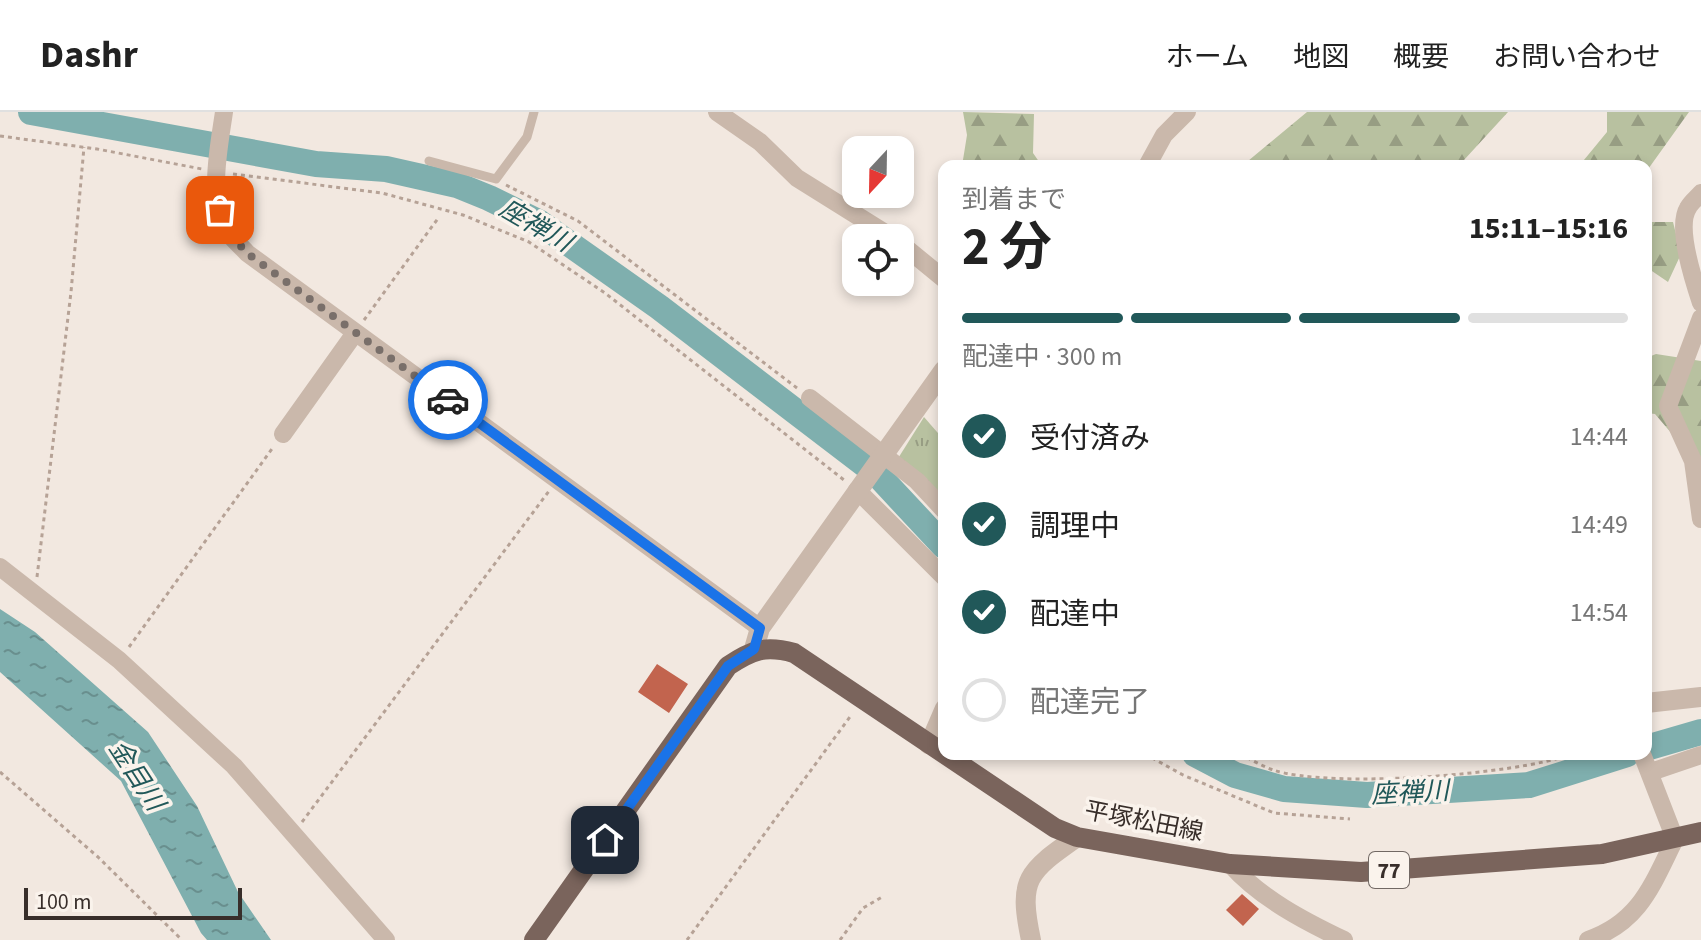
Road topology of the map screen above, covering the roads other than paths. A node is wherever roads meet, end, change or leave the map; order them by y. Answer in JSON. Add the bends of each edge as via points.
{"nodes":[{"id":1,"x":534,"y":112,"type":"edge"},
{"id":2,"x":717,"y":112,"type":"edge"},
{"id":3,"x":1187,"y":112,"type":"edge"},
{"id":4,"x":223,"y":121,"type":"edge"},
{"id":5,"x":1150,"y":160,"type":"edge"},
{"id":6,"x":429,"y":161,"type":"dead end"},
{"id":7,"x":1701,"y":193,"type":"edge"},
{"id":8,"x":871,"y":224,"type":"edge"},
{"id":9,"x":914,"y":254,"type":"edge"},
{"id":10,"x":938,"y":274,"type":"edge"},
{"id":11,"x":1701,"y":303,"type":"edge"},
{"id":12,"x":1701,"y":318,"type":"edge"},
{"id":13,"x":355,"y":333,"type":"junction"},
{"id":14,"x":938,"y":378,"type":"edge"},
{"id":15,"x":810,"y":398,"type":"road end"},
{"id":16,"x":283,"y":434,"type":"road end"},
{"id":17,"x":882,"y":457,"type":"junction"},
{"id":18,"x":857,"y":490,"type":"junction"},
{"id":19,"x":938,"y":504,"type":"edge"},
{"id":20,"x":1701,"y":519,"type":"edge"},
{"id":21,"x":0,"y":567,"type":"edge"},
{"id":22,"x":938,"y":571,"type":"edge"},
{"id":23,"x":760,"y":628,"type":"junction"},
{"id":24,"x":754,"y":649,"type":"junction"},
{"id":25,"x":1701,"y":697,"type":"edge"},
{"id":26,"x":1652,"y":702,"type":"edge"},
{"id":27,"x":938,"y":722,"type":"edge"},
{"id":28,"x":928,"y":745,"type":"junction"},
{"id":29,"x":938,"y":752,"type":"edge"},
{"id":30,"x":1701,"y":755,"type":"edge"},
{"id":31,"x":951,"y":760,"type":"edge"},
{"id":32,"x":1647,"y":765,"type":"edge"},
{"id":33,"x":1701,"y":832,"type":"edge"},
{"id":34,"x":1077,"y":837,"type":"junction"},
{"id":35,"x":1675,"y":839,"type":"junction"},
{"id":36,"x":1230,"y":864,"type":"junction"},
{"id":37,"x":386,"y":940,"type":"edge"},
{"id":38,"x":534,"y":940,"type":"edge"},
{"id":39,"x":1031,"y":940,"type":"edge"},
{"id":40,"x":1344,"y":940,"type":"edge"},
{"id":41,"x":1588,"y":940,"type":"edge"}],
"edges":[{"from":1,"to":6,"type":"lane","via":[[527,137],[496,179]]},
{"from":2,"to":8,"type":"street","via":[[760,142],[797,178]]},
{"from":3,"to":5,"type":"street","via":[[1164,135]]},
{"from":4,"to":13,"type":"street","via":[[217,168],[227,231],[247,253]]},
{"from":7,"to":11,"type":"street","via":[[1684,221]]},
{"from":9,"to":10,"type":"street"},
{"from":12,"to":20,"type":"street","via":[[1668,406],[1693,461]]},
{"from":13,"to":16,"type":"street"},
{"from":13,"to":23,"type":"street"},
{"from":14,"to":17,"type":"street"},
{"from":15,"to":17,"type":"street"},
{"from":17,"to":18,"type":"street"},
{"from":17,"to":19,"type":"street"},
{"from":18,"to":22,"type":"street"},
{"from":18,"to":23,"type":"street"},
{"from":21,"to":37,"type":"street","via":[[119,660],[234,766]]},
{"from":23,"to":24,"type":"street"},
{"from":24,"to":28,"type":"main road","name":"平塚松田線","number":"77","via":[[794,653]]},
{"from":24,"to":38,"type":"main road","via":[[728,666]]},
{"from":25,"to":26,"type":"street"},
{"from":27,"to":28,"type":"street"},
{"from":28,"to":29,"type":"main road","name":"平塚松田線","number":"77"},
{"from":30,"to":32,"type":"street"},
{"from":31,"to":34,"type":"main road","name":"平塚松田線","number":"77"},
{"from":32,"to":35,"type":"street"},
{"from":33,"to":35,"type":"main road","name":"平塚松田線","number":"77"},
{"from":34,"to":36,"type":"main road","name":"平塚松田線","number":"77"},
{"from":34,"to":39,"type":"street","via":[[1032,874],[1024,890]]},
{"from":35,"to":36,"type":"main road","name":"平塚松田線","number":"77","via":[[1602,854],[1361,872]]},
{"from":35,"to":41,"type":"street","via":[[1638,910],[1609,933]]},
{"from":36,"to":40,"type":"street","via":[[1245,881],[1310,925]]}]}
